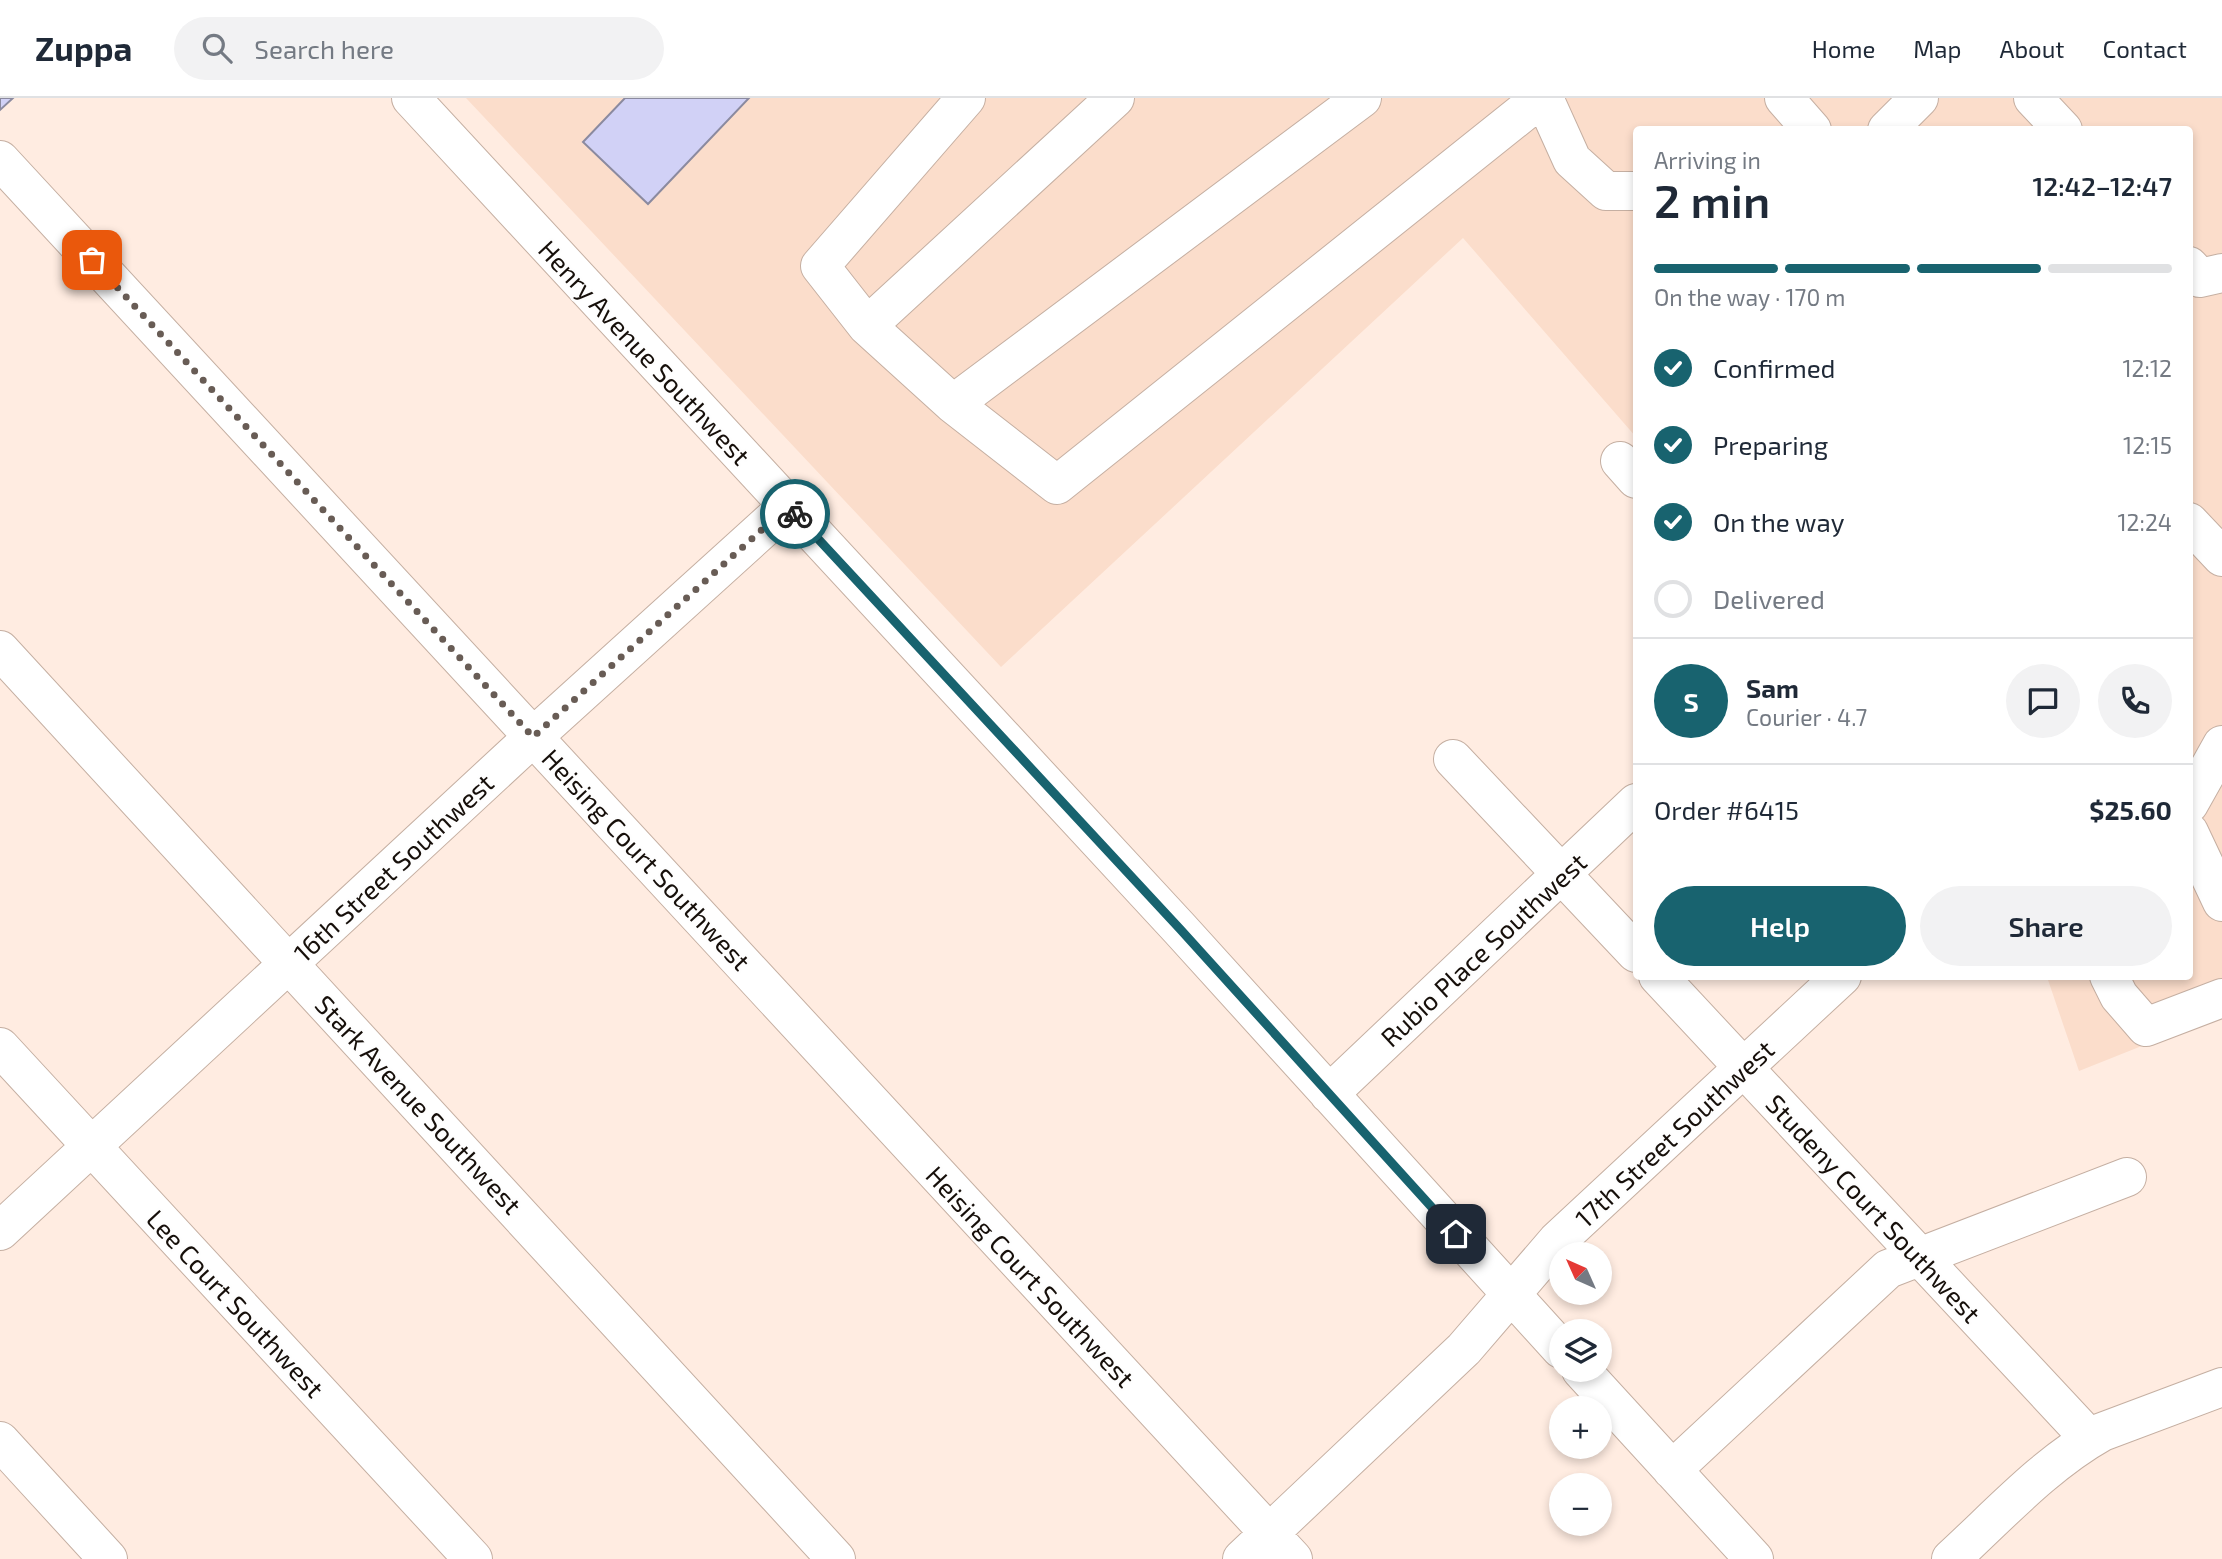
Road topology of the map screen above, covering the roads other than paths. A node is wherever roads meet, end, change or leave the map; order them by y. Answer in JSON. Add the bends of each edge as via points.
{"nodes":[{"id":1,"x":966,"y":98,"type":"edge"},
{"id":2,"x":1115,"y":98,"type":"edge"},
{"id":3,"x":1542,"y":98,"type":"edge"},
{"id":4,"x":1784,"y":98,"type":"edge"},
{"id":5,"x":1919,"y":98,"type":"edge"},
{"id":6,"x":2033,"y":98,"type":"edge"},
{"id":7,"x":1354,"y":100,"type":"edge"},
{"id":8,"x":432,"y":105,"type":"edge"},
{"id":9,"x":1808,"y":126,"type":"edge"},
{"id":10,"x":1891,"y":126,"type":"edge"},
{"id":11,"x":2059,"y":126,"type":"edge"},
{"id":12,"x":0,"y":160,"type":"edge"},
{"id":13,"x":1633,"y":191,"type":"edge"},
{"id":14,"x":867,"y":326,"type":"junction"},
{"id":15,"x":953,"y":404,"type":"junction"},
{"id":16,"x":788,"y":506,"type":"junction"},
{"id":17,"x":2193,"y":526,"type":"edge"},
{"id":18,"x":2222,"y":557,"type":"edge"},
{"id":19,"x":0,"y":650,"type":"edge"},
{"id":20,"x":533,"y":737,"type":"junction"},
{"id":21,"x":2222,"y":745,"type":"edge"},
{"id":22,"x":1453,"y":759,"type":"dead end"},
{"id":23,"x":2193,"y":797,"type":"edge"},
{"id":24,"x":1633,"y":806,"type":"edge"},
{"id":25,"x":2193,"y":840,"type":"edge"},
{"id":26,"x":1562,"y":874,"type":"junction"},
{"id":27,"x":2222,"y":902,"type":"edge"},
{"id":28,"x":1633,"y":950,"type":"edge"},
{"id":29,"x":290,"y":963,"type":"junction"},
{"id":30,"x":1662,"y":980,"type":"edge"},
{"id":31,"x":1838,"y":980,"type":"edge"},
{"id":32,"x":2111,"y":980,"type":"edge"},
{"id":33,"x":2222,"y":998,"type":"edge"},
{"id":34,"x":0,"y":1047,"type":"edge"},
{"id":35,"x":1744,"y":1068,"type":"junction"},
{"id":36,"x":1329,"y":1094,"type":"junction"},
{"id":37,"x":92,"y":1146,"type":"junction"},
{"id":38,"x":2127,"y":1177,"type":"dead end"},
{"id":39,"x":0,"y":1231,"type":"edge"},
{"id":40,"x":1918,"y":1257,"type":"junction"},
{"id":41,"x":1510,"y":1294,"type":"junction"},
{"id":42,"x":1549,"y":1336,"type":"edge"},
{"id":43,"x":1591,"y":1382,"type":"edge"},
{"id":44,"x":2222,"y":1387,"type":"edge"},
{"id":45,"x":2090,"y":1439,"type":"junction"},
{"id":46,"x":0,"y":1441,"type":"edge"},
{"id":47,"x":1672,"y":1470,"type":"junction"},
{"id":48,"x":1281,"y":1546,"type":"edge"},
{"id":49,"x":108,"y":1559,"type":"edge"},
{"id":50,"x":472,"y":1559,"type":"edge"},
{"id":51,"x":836,"y":1559,"type":"edge"},
{"id":52,"x":1242,"y":1559,"type":"edge"},
{"id":53,"x":1754,"y":1559,"type":"edge"},
{"id":54,"x":1951,"y":1559,"type":"edge"}],
"edges":[{"from":1,"to":14,"type":"street","via":[[820,266]]},
{"from":2,"to":14,"type":"street"},
{"from":3,"to":13,"type":"street","via":[[1572,160],[1606,191]]},
{"from":3,"to":15,"type":"street","via":[[1057,485]]},
{"from":4,"to":9,"type":"street"},
{"from":5,"to":10,"type":"street"},
{"from":6,"to":11,"type":"street"},
{"from":7,"to":15,"type":"street"},
{"from":8,"to":16,"type":"street","name":"Henry Avenue Southwest"},
{"from":12,"to":20,"type":"street","name":"Heising Court Southwest"},
{"from":14,"to":15,"type":"street"},
{"from":16,"to":20,"type":"street","name":"16th Street Southwest"},
{"from":16,"to":36,"type":"street","name":"Henry Avenue Southwest"},
{"from":17,"to":18,"type":"street"},
{"from":19,"to":29,"type":"street","name":"Stark Avenue Southwest"},
{"from":20,"to":29,"type":"street","name":"16th Street Southwest"},
{"from":20,"to":48,"type":"street","name":"Heising Court Southwest"},
{"from":21,"to":23,"type":"street"},
{"from":22,"to":26,"type":"street"},
{"from":24,"to":26,"type":"street","name":"Rubio Place Southwest"},
{"from":25,"to":27,"type":"street"},
{"from":26,"to":28,"type":"street"},
{"from":26,"to":36,"type":"street","name":"Rubio Place Southwest"},
{"from":29,"to":37,"type":"street","name":"16th Street Southwest"},
{"from":29,"to":51,"type":"street","name":"Stark Avenue Southwest"},
{"from":30,"to":35,"type":"street","name":"Studeny Court Southwest"},
{"from":31,"to":35,"type":"street","name":"17th Street Southwest"},
{"from":32,"to":33,"type":"street","via":[[2146,1027]]},
{"from":34,"to":37,"type":"street","name":"Lee Court Southwest"},
{"from":35,"to":40,"type":"street","name":"Studeny Court Southwest"},
{"from":35,"to":41,"type":"street","name":"17th Street Southwest","via":[[1556,1241]]},
{"from":36,"to":41,"type":"street","name":"Henry Avenue Southwest"},
{"from":37,"to":39,"type":"street","name":"16th Street Southwest"},
{"from":37,"to":50,"type":"street","name":"Lee Court Southwest"},
{"from":38,"to":40,"type":"street"},
{"from":40,"to":45,"type":"street","name":"Studeny Court Southwest"},
{"from":40,"to":47,"type":"street","via":[[1888,1269]]},
{"from":41,"to":42,"type":"street","name":"Henry Avenue Southwest"},
{"from":41,"to":48,"type":"street","name":"17th Street Southwest","via":[[1491,1321]]},
{"from":43,"to":47,"type":"street"},
{"from":44,"to":45,"type":"street"},
{"from":45,"to":54,"type":"street","via":[[2060,1459]]},
{"from":46,"to":49,"type":"street"},
{"from":47,"to":53,"type":"street"},
{"from":48,"to":52,"type":"street","name":"17th Street Southwest"}]}
